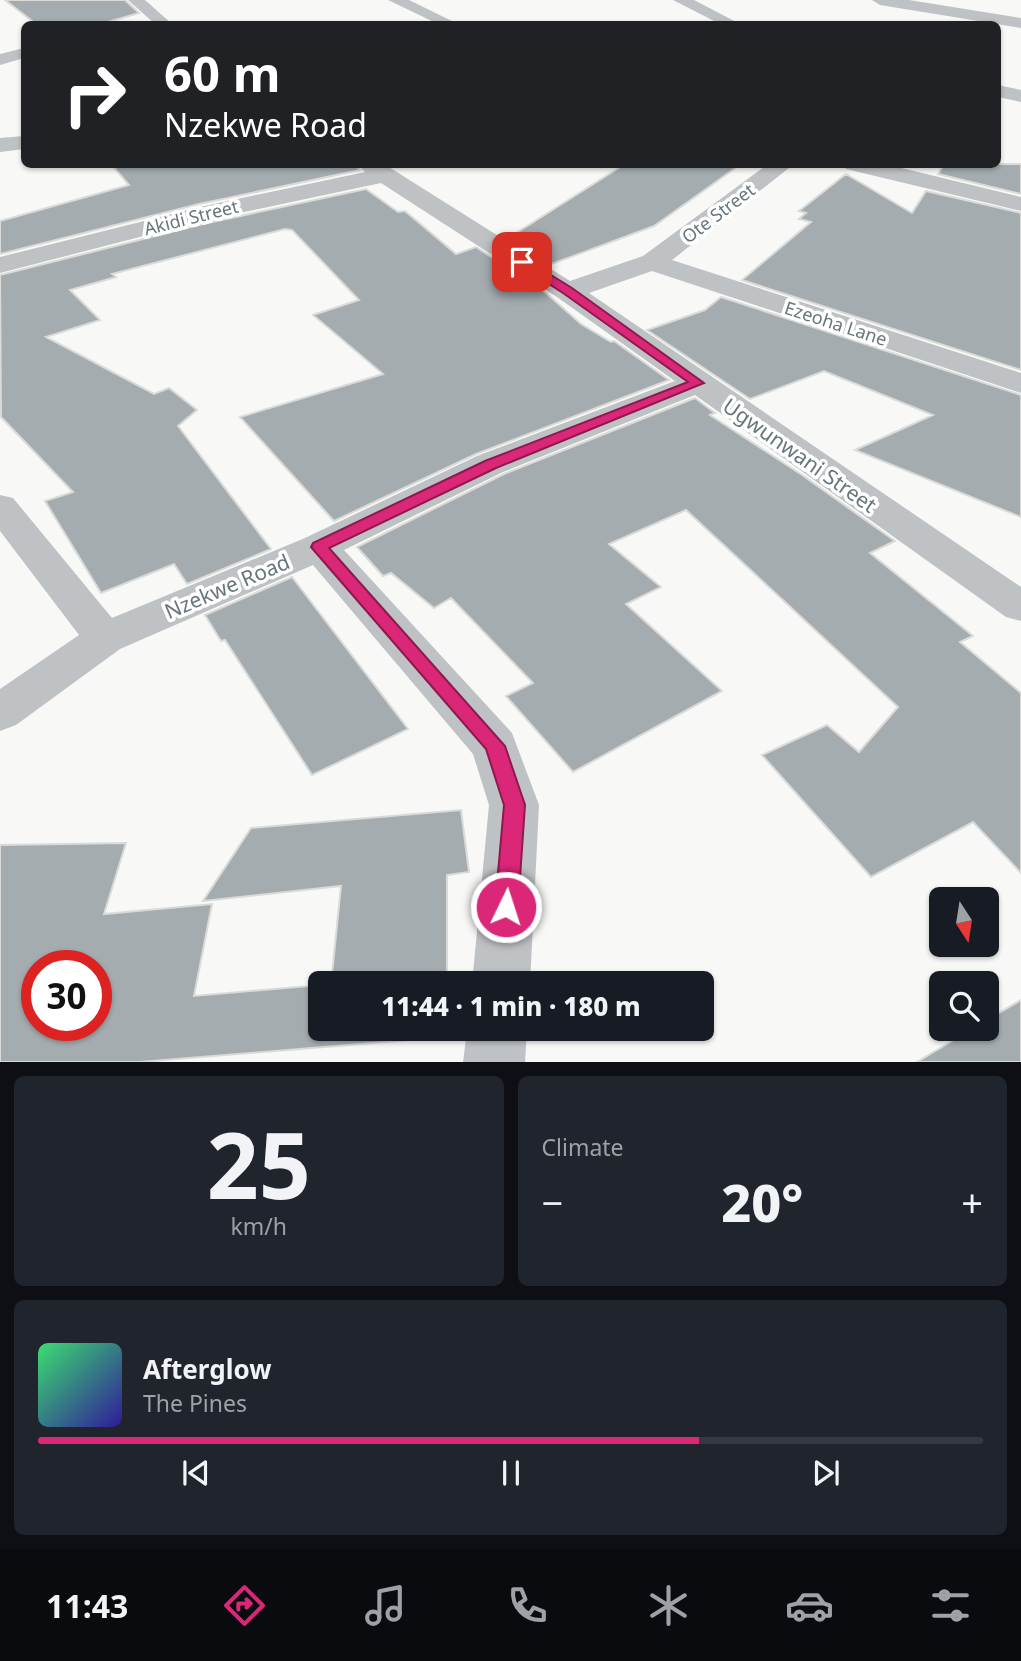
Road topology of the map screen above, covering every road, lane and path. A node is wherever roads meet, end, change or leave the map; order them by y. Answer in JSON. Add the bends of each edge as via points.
{"nodes":[{"id":1,"x":136,"y":0,"type":"edge"},
{"id":2,"x":396,"y":0,"type":"edge"},
{"id":3,"x":681,"y":0,"type":"edge"},
{"id":4,"x":880,"y":0,"type":"edge"},
{"id":5,"x":927,"y":8,"type":"junction"},
{"id":6,"x":896,"y":20,"type":"dead end"},
{"id":7,"x":156,"y":21,"type":"edge"},
{"id":8,"x":443,"y":21,"type":"edge"},
{"id":9,"x":726,"y":21,"type":"edge"},
{"id":10,"x":1021,"y":23,"type":"edge"},
{"id":11,"x":21,"y":54,"type":"edge"},
{"id":12,"x":0,"y":60,"type":"edge"},
{"id":13,"x":1001,"y":92,"type":"edge"},
{"id":14,"x":1021,"y":96,"type":"edge"},
{"id":15,"x":21,"y":143,"type":"edge"},
{"id":16,"x":0,"y":145,"type":"edge"},
{"id":17,"x":778,"y":168,"type":"edge"},
{"id":18,"x":871,"y":168,"type":"edge"},
{"id":19,"x":376,"y":170,"type":"edge"},
{"id":20,"x":1021,"y":204,"type":"edge"},
{"id":21,"x":652,"y":262,"type":"junction"},
{"id":22,"x":0,"y":265,"type":"edge"},
{"id":23,"x":568,"y":291,"type":"junction"},
{"id":24,"x":698,"y":383,"type":"junction"},
{"id":25,"x":1021,"y":383,"type":"edge"},
{"id":26,"x":0,"y":506,"type":"edge"},
{"id":27,"x":319,"y":547,"type":"junction"},
{"id":28,"x":1021,"y":607,"type":"edge"},
{"id":29,"x":104,"y":638,"type":"junction"},
{"id":30,"x":0,"y":713,"type":"edge"},
{"id":31,"x":501,"y":971,"type":"edge"},
{"id":32,"x":496,"y":1041,"type":"edge"},
{"id":33,"x":495,"y":1062,"type":"edge"}],
"edges":[{"from":1,"to":7,"type":"street"},
{"from":2,"to":8,"type":"street"},
{"from":3,"to":9,"type":"street"},
{"from":4,"to":5,"type":"street"},
{"from":5,"to":6,"type":"street"},
{"from":5,"to":10,"type":"street"},
{"from":11,"to":12,"type":"street"},
{"from":13,"to":14,"type":"street"},
{"from":15,"to":16,"type":"street"},
{"from":17,"to":21,"type":"street","name":"Ote Street"},
{"from":18,"to":20,"type":"street"},
{"from":19,"to":22,"type":"street","name":"Akidi Street"},
{"from":19,"to":23,"type":"street","name":"Ugwunwani Street"},
{"from":21,"to":23,"type":"street","name":"Ote Street"},
{"from":21,"to":25,"type":"street","name":"Ezeoha Lane"},
{"from":23,"to":24,"type":"street","name":"Ugwunwani Street"},
{"from":24,"to":27,"type":"street","name":"Nzekwe Road","via":[[490,464]]},
{"from":24,"to":28,"type":"street","name":"Ugwunwani Street"},
{"from":26,"to":29,"type":"street"},
{"from":27,"to":29,"type":"street","name":"Nzekwe Road"},
{"from":27,"to":31,"type":"street","via":[[495,746],[514,805]]},
{"from":29,"to":30,"type":"street","name":"Nzekwe Road"},
{"from":32,"to":33,"type":"street"}]}
